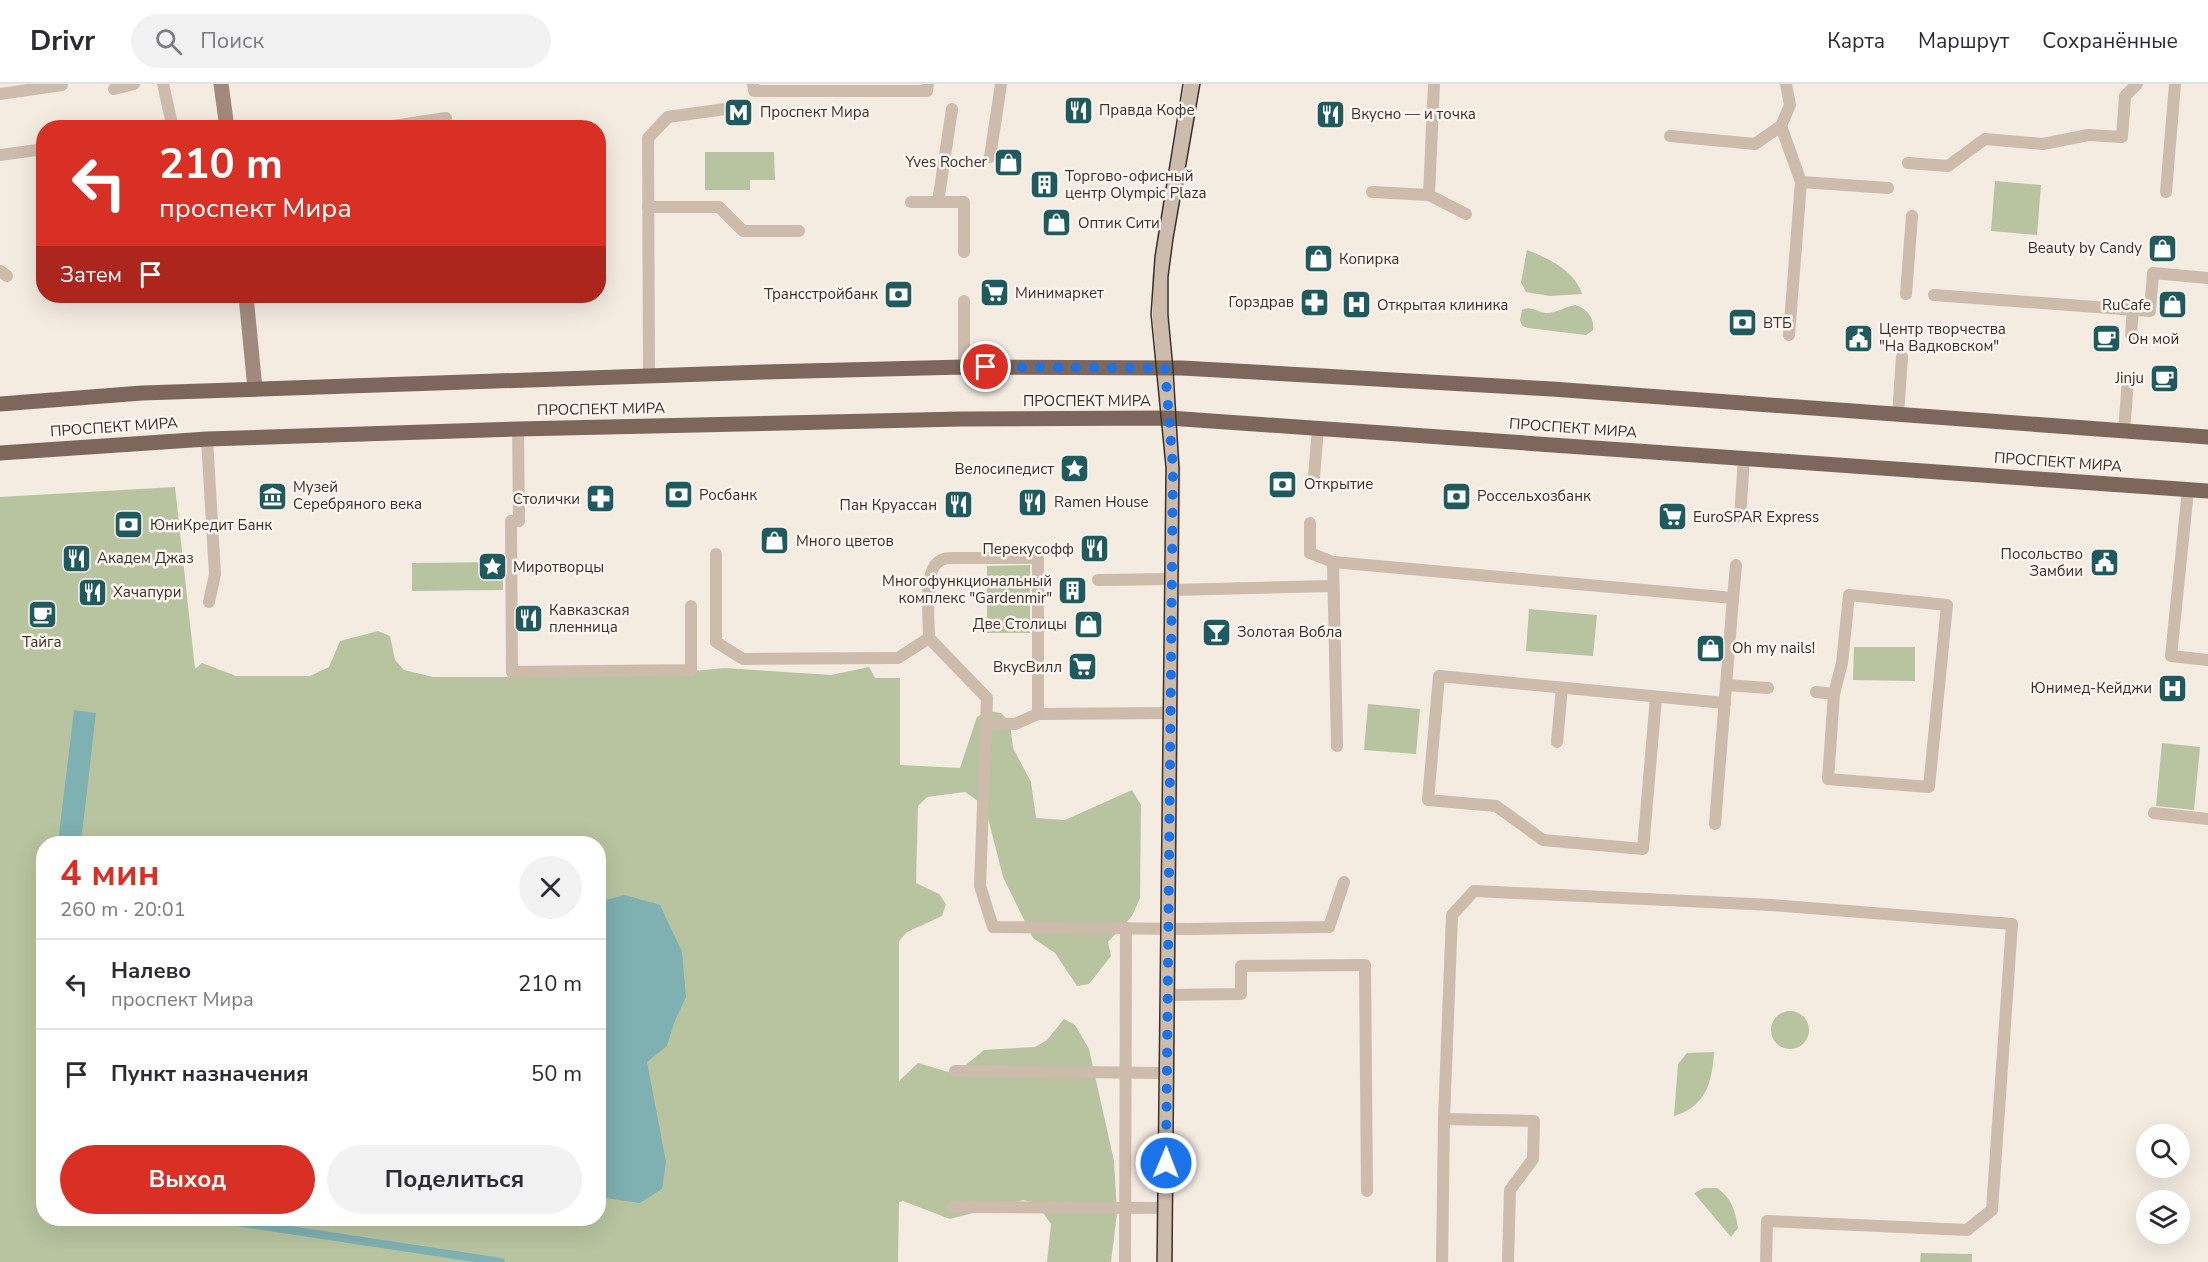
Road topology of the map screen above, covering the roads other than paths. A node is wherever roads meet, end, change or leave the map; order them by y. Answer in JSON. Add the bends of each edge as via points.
{"nodes":[{"id":1,"x":134,"y":84,"type":"edge"},
{"id":2,"x":163,"y":84,"type":"edge"},
{"id":3,"x":221,"y":84,"type":"edge"},
{"id":4,"x":753,"y":84,"type":"edge"},
{"id":5,"x":928,"y":84,"type":"edge"},
{"id":6,"x":1000,"y":84,"type":"edge"},
{"id":7,"x":1192,"y":84,"type":"edge"},
{"id":8,"x":1434,"y":84,"type":"edge"},
{"id":9,"x":1786,"y":84,"type":"edge"},
{"id":10,"x":2138,"y":84,"type":"edge"},
{"id":11,"x":2175,"y":84,"type":"edge"},
{"id":12,"x":62,"y":85,"type":"edge"},
{"id":13,"x":114,"y":89,"type":"dead end"},
{"id":14,"x":0,"y":94,"type":"edge"},
{"id":15,"x":725,"y":109,"type":"dead end"},
{"id":16,"x":952,"y":109,"type":"dead end"},
{"id":17,"x":446,"y":118,"type":"dead end"},
{"id":18,"x":171,"y":120,"type":"edge"},
{"id":19,"x":226,"y":120,"type":"edge"},
{"id":20,"x":433,"y":120,"type":"edge"},
{"id":21,"x":1780,"y":126,"type":"junction"},
{"id":22,"x":1670,"y":136,"type":"dead end"},
{"id":23,"x":36,"y":150,"type":"edge"},
{"id":24,"x":0,"y":155,"type":"edge"},
{"id":25,"x":990,"y":157,"type":"dead end"},
{"id":26,"x":1908,"y":163,"type":"dead end"},
{"id":27,"x":1801,"y":182,"type":"junction"},
{"id":28,"x":1888,"y":188,"type":"dead end"},
{"id":29,"x":1372,"y":192,"type":"dead end"},
{"id":30,"x":2166,"y":192,"type":"dead end"},
{"id":31,"x":1429,"y":195,"type":"junction"},
{"id":32,"x":911,"y":202,"type":"dead end"},
{"id":33,"x":938,"y":202,"type":"junction"},
{"id":34,"x":648,"y":207,"type":"junction"},
{"id":35,"x":1466,"y":214,"type":"dead end"},
{"id":36,"x":1912,"y":216,"type":"dead end"},
{"id":37,"x":799,"y":231,"type":"dead end"},
{"id":38,"x":964,"y":252,"type":"dead end"},
{"id":39,"x":2208,"y":278,"type":"edge"},
{"id":40,"x":1906,"y":294,"type":"dead end"},
{"id":41,"x":1934,"y":295,"type":"dead end"},
{"id":42,"x":964,"y":301,"type":"dead end"},
{"id":43,"x":247,"y":303,"type":"edge"},
{"id":44,"x":2133,"y":309,"type":"junction"},
{"id":45,"x":2131,"y":334,"type":"dead end"},
{"id":46,"x":1790,"y":335,"type":"dead end"},
{"id":47,"x":1902,"y":357,"type":"dead end"},
{"id":48,"x":964,"y":367,"type":"junction"},
{"id":49,"x":1165,"y":368,"type":"junction"},
{"id":50,"x":649,"y":376,"type":"junction"},
{"id":51,"x":2128,"y":380,"type":"dead end"},
{"id":52,"x":255,"y":389,"type":"junction"},
{"id":53,"x":0,"y":404,"type":"edge"},
{"id":54,"x":1898,"y":415,"type":"junction"},
{"id":55,"x":1169,"y":418,"type":"junction"},
{"id":56,"x":1318,"y":428,"type":"junction"},
{"id":57,"x":518,"y":429,"type":"junction"},
{"id":58,"x":2124,"y":431,"type":"junction"},
{"id":59,"x":2208,"y":437,"type":"edge"},
{"id":60,"x":207,"y":439,"type":"junction"},
{"id":61,"x":0,"y":453,"type":"edge"},
{"id":62,"x":1744,"y":458,"type":"junction"},
{"id":63,"x":1314,"y":477,"type":"dead end"},
{"id":64,"x":2188,"y":490,"type":"junction"},
{"id":65,"x":2208,"y":491,"type":"edge"},
{"id":66,"x":1740,"y":518,"type":"dead end"},
{"id":67,"x":1310,"y":523,"type":"dead end"},
{"id":68,"x":716,"y":554,"type":"dead end"},
{"id":69,"x":1333,"y":562,"type":"junction"},
{"id":70,"x":1736,"y":565,"type":"dead end"},
{"id":71,"x":1098,"y":580,"type":"dead end"},
{"id":72,"x":1172,"y":585,"type":"junction"},
{"id":73,"x":1332,"y":586,"type":"junction"},
{"id":74,"x":1733,"y":598,"type":"junction"},
{"id":75,"x":209,"y":602,"type":"dead end"},
{"id":76,"x":690,"y":606,"type":"dead end"},
{"id":77,"x":929,"y":638,"type":"junction"},
{"id":78,"x":2208,"y":660,"type":"edge"},
{"id":79,"x":1726,"y":685,"type":"junction"},
{"id":80,"x":1562,"y":688,"type":"junction"},
{"id":81,"x":1768,"y":688,"type":"dead end"},
{"id":82,"x":1816,"y":692,"type":"dead end"},
{"id":83,"x":1834,"y":694,"type":"junction"},
{"id":84,"x":1656,"y":697,"type":"junction"},
{"id":85,"x":1725,"y":703,"type":"junction"},
{"id":86,"x":1038,"y":714,"type":"junction"},
{"id":87,"x":1171,"y":714,"type":"junction"},
{"id":88,"x":986,"y":723,"type":"junction"},
{"id":89,"x":1557,"y":742,"type":"dead end"},
{"id":90,"x":1336,"y":746,"type":"dead end"},
{"id":91,"x":2154,"y":813,"type":"dead end"},
{"id":92,"x":2208,"y":819,"type":"edge"},
{"id":93,"x":1715,"y":824,"type":"dead end"},
{"id":94,"x":1344,"y":882,"type":"dead end"},
{"id":95,"x":1126,"y":928,"type":"junction"},
{"id":96,"x":1168,"y":928,"type":"junction"},
{"id":97,"x":1167,"y":994,"type":"junction"},
{"id":98,"x":955,"y":1071,"type":"dead end"},
{"id":99,"x":1125,"y":1072,"type":"junction"},
{"id":100,"x":1167,"y":1072,"type":"junction"},
{"id":101,"x":1444,"y":1119,"type":"junction"},
{"id":102,"x":1367,"y":1191,"type":"dead end"},
{"id":103,"x":953,"y":1207,"type":"dead end"},
{"id":104,"x":1125,"y":1208,"type":"junction"},
{"id":105,"x":1165,"y":1208,"type":"junction"},
{"id":106,"x":1125,"y":1262,"type":"edge"},
{"id":107,"x":1165,"y":1262,"type":"edge"},
{"id":108,"x":1442,"y":1262,"type":"edge"},
{"id":109,"x":1508,"y":1262,"type":"edge"},
{"id":110,"x":1766,"y":1262,"type":"edge"}],
"edges":[{"from":1,"to":13,"type":"lane"},
{"from":2,"to":18,"type":"lane"},
{"from":3,"to":19,"type":"main road"},
{"from":4,"to":5,"type":"lane","via":[[754,91],[927,91]]},
{"from":6,"to":25,"type":"lane"},
{"from":7,"to":49,"type":"street","via":[[1160,277]]},
{"from":8,"to":31,"type":"lane"},
{"from":9,"to":21,"type":"lane","via":[[1790,105]]},
{"from":10,"to":26,"type":"lane","via":[[2125,96],[2122,136],[2088,135],[2043,144],[1985,139],[1948,166]]},
{"from":11,"to":30,"type":"lane"},
{"from":12,"to":14,"type":"lane"},
{"from":15,"to":34,"type":"lane","via":[[669,117],[648,138]]},
{"from":16,"to":33,"type":"lane"},
{"from":17,"to":20,"type":"lane"},
{"from":21,"to":22,"type":"lane","via":[[1755,144]]},
{"from":21,"to":27,"type":"lane"},
{"from":23,"to":24,"type":"lane"},
{"from":27,"to":28,"type":"lane"},
{"from":27,"to":46,"type":"lane"},
{"from":29,"to":31,"type":"lane"},
{"from":31,"to":35,"type":"lane"},
{"from":32,"to":33,"type":"lane"},
{"from":33,"to":38,"type":"lane","via":[[964,202]]},
{"from":34,"to":37,"type":"lane","via":[[719,207],[743,231]]},
{"from":34,"to":50,"type":"lane"},
{"from":36,"to":40,"type":"lane"},
{"from":39,"to":44,"type":"lane","via":[[2153,273],[2150,310]]},
{"from":41,"to":44,"type":"lane"},
{"from":42,"to":48,"type":"lane"},
{"from":43,"to":52,"type":"main road"},
{"from":44,"to":45,"type":"lane"},
{"from":47,"to":54,"type":"lane"},
{"from":48,"to":49,"type":"main road","name":"ПРОСПЕКТ МИРА"},
{"from":48,"to":50,"type":"main road","name":"ПРОСПЕКТ МИРА"},
{"from":49,"to":54,"type":"main road","name":"ПРОСПЕКТ МИРА","via":[[1552,389]]},
{"from":49,"to":55,"type":"street"},
{"from":50,"to":52,"type":"main road","name":"ПРОСПЕКТ МИРА"},
{"from":51,"to":58,"type":"lane"},
{"from":52,"to":53,"type":"main road","name":"ПРОСПЕКТ МИРА"},
{"from":54,"to":58,"type":"main road","name":"ПРОСПЕКТ МИРА"},
{"from":55,"to":56,"type":"main road","name":"ПРОСПЕКТ МИРА"},
{"from":55,"to":57,"type":"main road","name":"ПРОСПЕКТ МИРА"},
{"from":55,"to":72,"type":"street","via":[[1173,468]]},
{"from":56,"to":62,"type":"main road","name":"ПРОСПЕКТ МИРА"},
{"from":56,"to":63,"type":"lane"},
{"from":57,"to":60,"type":"main road","name":"ПРОСПЕКТ МИРА"},
{"from":57,"to":76,"type":"lane","via":[[519,521],[511,521],[512,672],[691,670]]},
{"from":58,"to":59,"type":"main road","name":"ПРОСПЕКТ МИРА"},
{"from":60,"to":61,"type":"main road","name":"ПРОСПЕКТ МИРА"},
{"from":60,"to":75,"type":"lane","via":[[215,574]]},
{"from":62,"to":64,"type":"main road","name":"ПРОСПЕКТ МИРА"},
{"from":62,"to":66,"type":"lane"},
{"from":64,"to":65,"type":"main road","name":"ПРОСПЕКТ МИРА"},
{"from":64,"to":78,"type":"lane","via":[[2171,656]]},
{"from":67,"to":69,"type":"lane","via":[[1310,553]]},
{"from":68,"to":77,"type":"lane","via":[[716,642],[743,659],[898,658]]},
{"from":69,"to":73,"type":"lane"},
{"from":69,"to":74,"type":"lane"},
{"from":70,"to":74,"type":"lane"},
{"from":71,"to":72,"type":"lane"},
{"from":72,"to":73,"type":"lane"},
{"from":72,"to":87,"type":"street"},
{"from":73,"to":90,"type":"lane"},
{"from":74,"to":79,"type":"lane"},
{"from":77,"to":86,"type":"lane","via":[[929,579],[937,562],[955,558],[1038,558],[1043,580]]},
{"from":77,"to":88,"type":"lane","via":[[987,698]]},
{"from":79,"to":81,"type":"lane"},
{"from":79,"to":85,"type":"lane"},
{"from":80,"to":84,"type":"lane"},
{"from":80,"to":84,"type":"lane","via":[[1439,676],[1428,800],[1496,806],[1543,840],[1642,849]]},
{"from":80,"to":89,"type":"lane"},
{"from":82,"to":83,"type":"lane"},
{"from":83,"to":83,"type":"lane","via":[[1842,663],[1849,595],[1947,605],[1929,787],[1828,778]]},
{"from":84,"to":85,"type":"lane"},
{"from":85,"to":93,"type":"lane"},
{"from":86,"to":87,"type":"lane"},
{"from":86,"to":88,"type":"lane","via":[[1015,724]]},
{"from":87,"to":96,"type":"street"},
{"from":88,"to":95,"type":"lane","via":[[980,886],[993,927]]},
{"from":91,"to":92,"type":"lane"},
{"from":94,"to":96,"type":"lane","via":[[1329,927]]},
{"from":95,"to":96,"type":"lane"},
{"from":95,"to":99,"type":"lane"},
{"from":96,"to":97,"type":"street"},
{"from":97,"to":100,"type":"street"},
{"from":97,"to":102,"type":"lane","via":[[1241,994],[1241,966],[1365,965]]},
{"from":98,"to":99,"type":"lane"},
{"from":99,"to":100,"type":"lane"},
{"from":99,"to":104,"type":"lane"},
{"from":100,"to":105,"type":"street"},
{"from":101,"to":108,"type":"lane"},
{"from":101,"to":109,"type":"lane","via":[[1534,1121],[1533,1159],[1510,1190]]},
{"from":101,"to":110,"type":"lane","via":[[1452,915],[1474,891],[1760,904],[2012,924],[1992,1209],[1967,1230],[1767,1221]]},
{"from":103,"to":104,"type":"lane"},
{"from":104,"to":105,"type":"lane"},
{"from":104,"to":106,"type":"lane"},
{"from":105,"to":107,"type":"street"}]}
